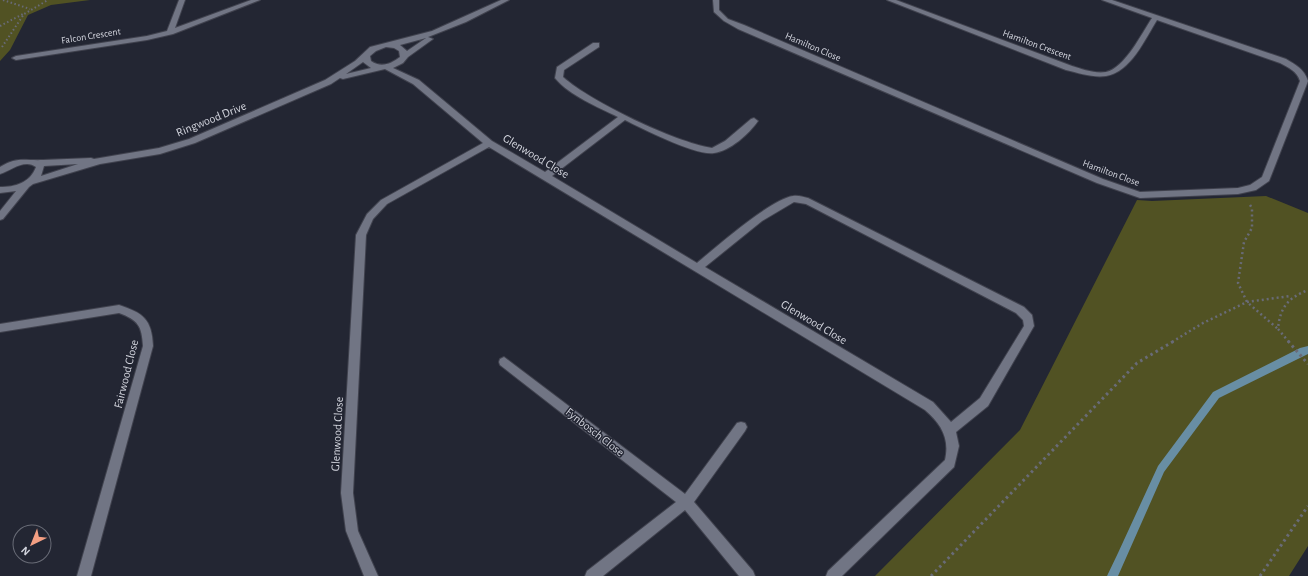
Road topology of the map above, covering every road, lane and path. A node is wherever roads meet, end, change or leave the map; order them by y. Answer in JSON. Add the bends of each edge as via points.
{"nodes":[{"id":1,"x":3,"y":0,"type":"edge"},
{"id":2,"x":48,"y":0,"type":"edge"},
{"id":3,"x":182,"y":0,"type":"edge"},
{"id":4,"x":257,"y":0,"type":"edge"},
{"id":5,"x":506,"y":0,"type":"edge"},
{"id":6,"x":716,"y":0,"type":"edge"},
{"id":7,"x":890,"y":0,"type":"edge"},
{"id":8,"x":1105,"y":0,"type":"edge"},
{"id":9,"x":31,"y":9,"type":"junction"},
{"id":10,"x":24,"y":14,"type":"junction"},
{"id":11,"x":1156,"y":17,"type":"junction"},
{"id":12,"x":0,"y":26,"type":"edge"},
{"id":13,"x":170,"y":32,"type":"junction"},
{"id":14,"x":439,"y":32,"type":"junction"},
{"id":15,"x":390,"y":45,"type":"junction"},
{"id":16,"x":596,"y":45,"type":"dead end"},
{"id":17,"x":0,"y":51,"type":"edge"},
{"id":18,"x":366,"y":56,"type":"junction"},
{"id":19,"x":16,"y":58,"type":"dead end"},
{"id":20,"x":406,"y":62,"type":"junction"},
{"id":21,"x":384,"y":67,"type":"junction"},
{"id":22,"x":328,"y":82,"type":"junction"},
{"id":23,"x":416,"y":82,"type":"junction"},
{"id":24,"x":624,"y":117,"type":"junction"},
{"id":25,"x":754,"y":121,"type":"dead end"},
{"id":26,"x":489,"y":143,"type":"junction"},
{"id":27,"x":99,"y":161,"type":"junction"},
{"id":28,"x":37,"y":163,"type":"junction"},
{"id":29,"x":2,"y":169,"type":"edge"},
{"id":30,"x":545,"y":177,"type":"junction"},
{"id":31,"x":28,"y":183,"type":"junction"},
{"id":32,"x":0,"y":190,"type":"edge"},
{"id":33,"x":1238,"y":191,"type":"junction"},
{"id":34,"x":0,"y":217,"type":"edge"},
{"id":35,"x":697,"y":268,"type":"junction"},
{"id":36,"x":1308,"y":290,"type":"edge"},
{"id":37,"x":1290,"y":296,"type":"junction"},
{"id":38,"x":1247,"y":302,"type":"junction"},
{"id":39,"x":0,"y":328,"type":"edge"},
{"id":40,"x":1278,"y":329,"type":"junction"},
{"id":41,"x":504,"y":362,"type":"dead end"},
{"id":42,"x":1307,"y":363,"type":"edge"},
{"id":43,"x":741,"y":427,"type":"dead end"},
{"id":44,"x":950,"y":429,"type":"junction"},
{"id":45,"x":686,"y":502,"type":"junction"},
{"id":46,"x":1308,"y":506,"type":"edge"},
{"id":47,"x":84,"y":576,"type":"edge"},
{"id":48,"x":371,"y":576,"type":"edge"},
{"id":49,"x":592,"y":576,"type":"edge"},
{"id":50,"x":748,"y":576,"type":"edge"},
{"id":51,"x":833,"y":576,"type":"edge"},
{"id":52,"x":931,"y":576,"type":"edge"},
{"id":53,"x":1260,"y":576,"type":"edge"}],
"edges":[{"from":1,"to":9,"type":"path"},
{"from":2,"to":9,"type":"path"},
{"from":3,"to":13,"type":"street"},
{"from":4,"to":13,"type":"street","name":"Falcon Crescent"},
{"from":5,"to":14,"type":"street"},
{"from":6,"to":33,"type":"street","name":"Hamilton Close","via":[[716,10],[726,20],[741,28],[1127,192],[1140,195]]},
{"from":7,"to":11,"type":"street","name":"Hamilton Crescent","via":[[1069,68],[1098,74],[1120,69]]},
{"from":8,"to":11,"type":"street","name":"Hamilton Close"},
{"from":9,"to":10,"type":"path"},
{"from":10,"to":12,"type":"path"},
{"from":10,"to":17,"type":"path"},
{"from":11,"to":33,"type":"street","name":"Hamilton Close","via":[[1263,53],[1291,65],[1302,75],[1304,81],[1266,179],[1253,188]]},
{"from":13,"to":19,"type":"street","name":"Falcon Crescent","via":[[147,38]]},
{"from":14,"to":15,"type":"street"},
{"from":14,"to":20,"type":"street"},
{"from":15,"to":18,"type":"street","name":"Ringwood Drive","via":[[377,47]]},
{"from":15,"to":20,"type":"street","via":[[403,50]]},
{"from":16,"to":24,"type":"street","via":[[560,69],[559,78],[567,86]]},
{"from":18,"to":21,"type":"street","name":"Glenwood Close","via":[[365,59],[370,65]]},
{"from":18,"to":22,"type":"street","name":"Ringwood Drive"},
{"from":20,"to":21,"type":"street","name":"Ringwood Drive"},
{"from":20,"to":23,"type":"street","name":"Glenwood Close"},
{"from":21,"to":22,"type":"street","name":"Ringwood Drive"},
{"from":21,"to":23,"type":"street","name":"Glenwood Close"},
{"from":22,"to":27,"type":"street","name":"Ringwood Drive","via":[[192,141],[160,151]]},
{"from":23,"to":26,"type":"street","name":"Glenwood Close"},
{"from":24,"to":25,"type":"street","via":[[695,148],[709,151],[724,147]]},
{"from":24,"to":30,"type":"street"},
{"from":26,"to":30,"type":"street","name":"Glenwood Close"},
{"from":26,"to":48,"type":"street","name":"Glenwood Close","via":[[384,202],[366,221],[361,235],[347,493],[352,530]]},
{"from":27,"to":28,"type":"street","name":"Ringwood Drive"},
{"from":27,"to":31,"type":"street","name":"Ringwood Drive"},
{"from":28,"to":29,"type":"street","name":"Ringwood Drive","via":[[24,161]]},
{"from":28,"to":31,"type":"street","via":[[39,173]]},
{"from":30,"to":35,"type":"street","name":"Glenwood Close"},
{"from":31,"to":32,"type":"street","name":"Ringwood Drive","via":[[14,189]]},
{"from":31,"to":34,"type":"street"},
{"from":33,"to":38,"type":"path","via":[[1252,208],[1252,228],[1244,242],[1238,283]]},
{"from":35,"to":44,"type":"street","name":"Glenwood Close","via":[[929,406],[945,420]]},
{"from":35,"to":44,"type":"street","via":[[776,208],[799,199],[808,201],[1016,307],[1025,314],[1029,326],[984,402]]},
{"from":36,"to":37,"type":"path"},
{"from":37,"to":38,"type":"path"},
{"from":37,"to":40,"type":"path","via":[[1278,315]]},
{"from":38,"to":40,"type":"path"},
{"from":38,"to":52,"type":"path","via":[[1203,323],[1137,363]]},
{"from":39,"to":47,"type":"street","name":"Fairwood Close","via":[[119,309],[133,313],[142,320],[148,331],[148,346]]},
{"from":40,"to":42,"type":"path"},
{"from":41,"to":45,"type":"street","name":"Fynbosch Close"},
{"from":43,"to":45,"type":"street"},
{"from":44,"to":51,"type":"street","name":"Glenwood Close","via":[[954,442],[954,453],[950,463]]},
{"from":45,"to":49,"type":"street"},
{"from":45,"to":50,"type":"street","name":"Fynbosch Close"},
{"from":46,"to":53,"type":"path"}]}
